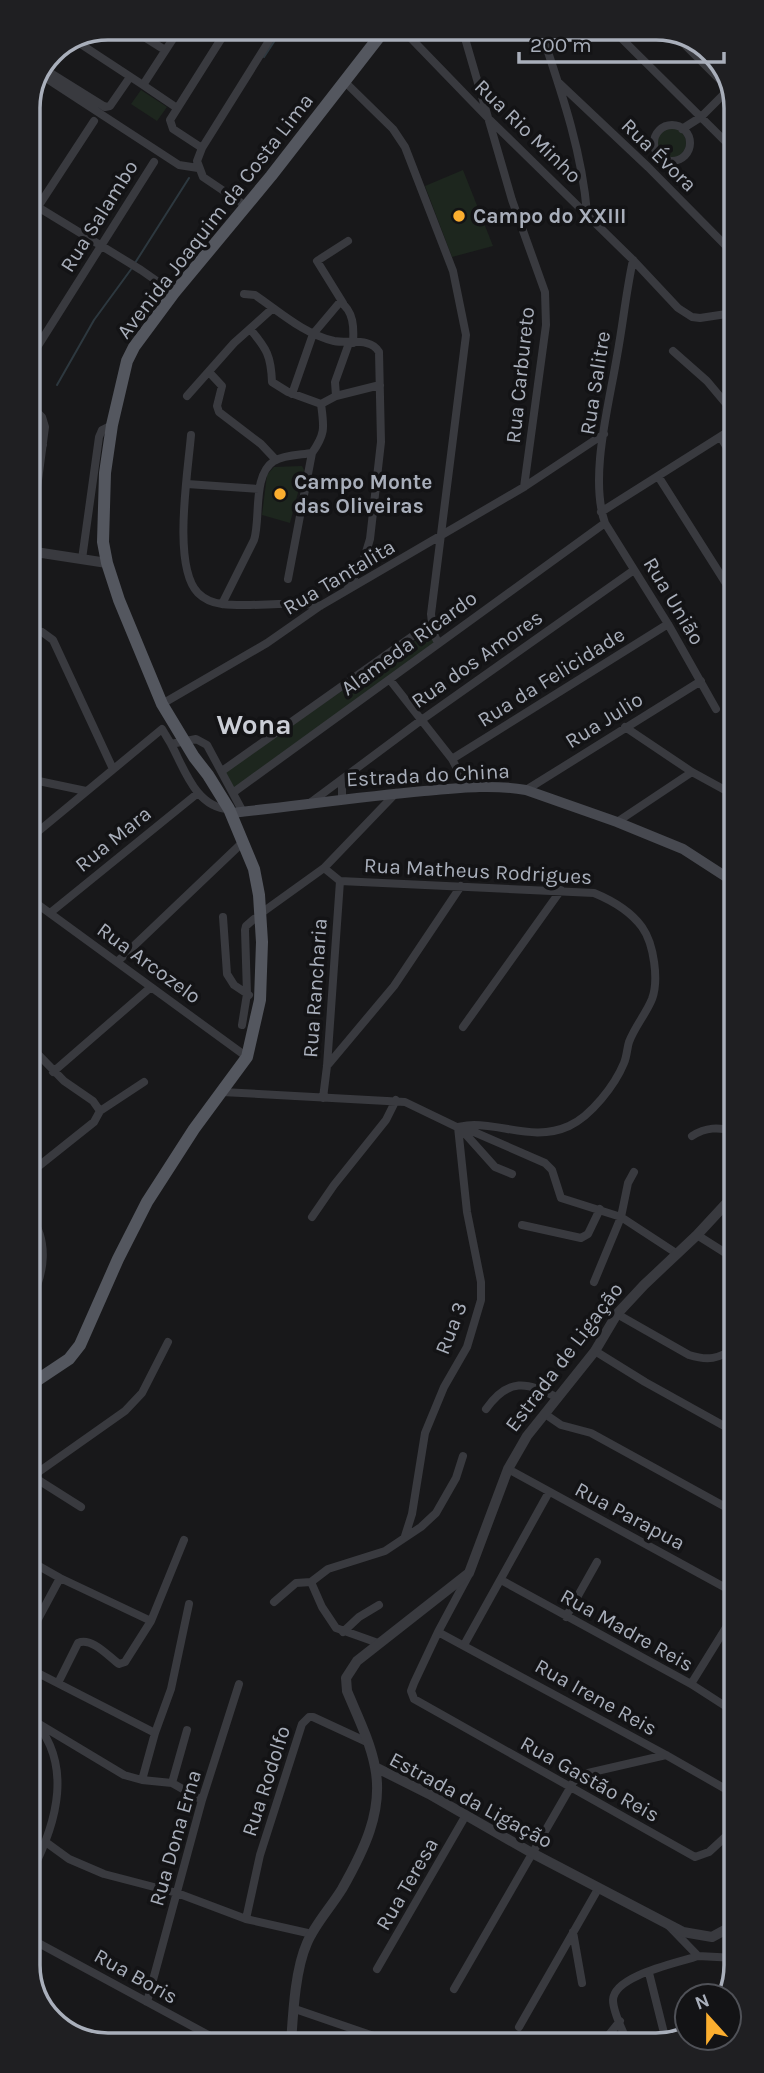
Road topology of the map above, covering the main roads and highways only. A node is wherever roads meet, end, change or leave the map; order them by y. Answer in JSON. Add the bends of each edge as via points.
{"nodes":[{"id":1,"x":377,"y":40,"type":"edge"},
{"id":2,"x":234,"y":811,"type":"junction"},
{"id":3,"x":724,"y":876,"type":"edge"},
{"id":4,"x":40,"y":1378,"type":"edge"}],
"edges":[{"from":1,"to":2,"type":"main road","name":"Avenida Joaquim da Costa Lima","via":[[174,293],[131,354],[112,425],[102,503],[107,563],[172,736]]},
{"from":2,"to":3,"type":"main road","name":"Estrada do China","via":[[507,786],[683,849]]},
{"from":2,"to":4,"type":"main road","name":"Avenida Joaquim da Costa Lima","via":[[254,869],[262,958],[260,1000],[247,1057],[147,1202],[80,1345],[69,1359]]}]}
